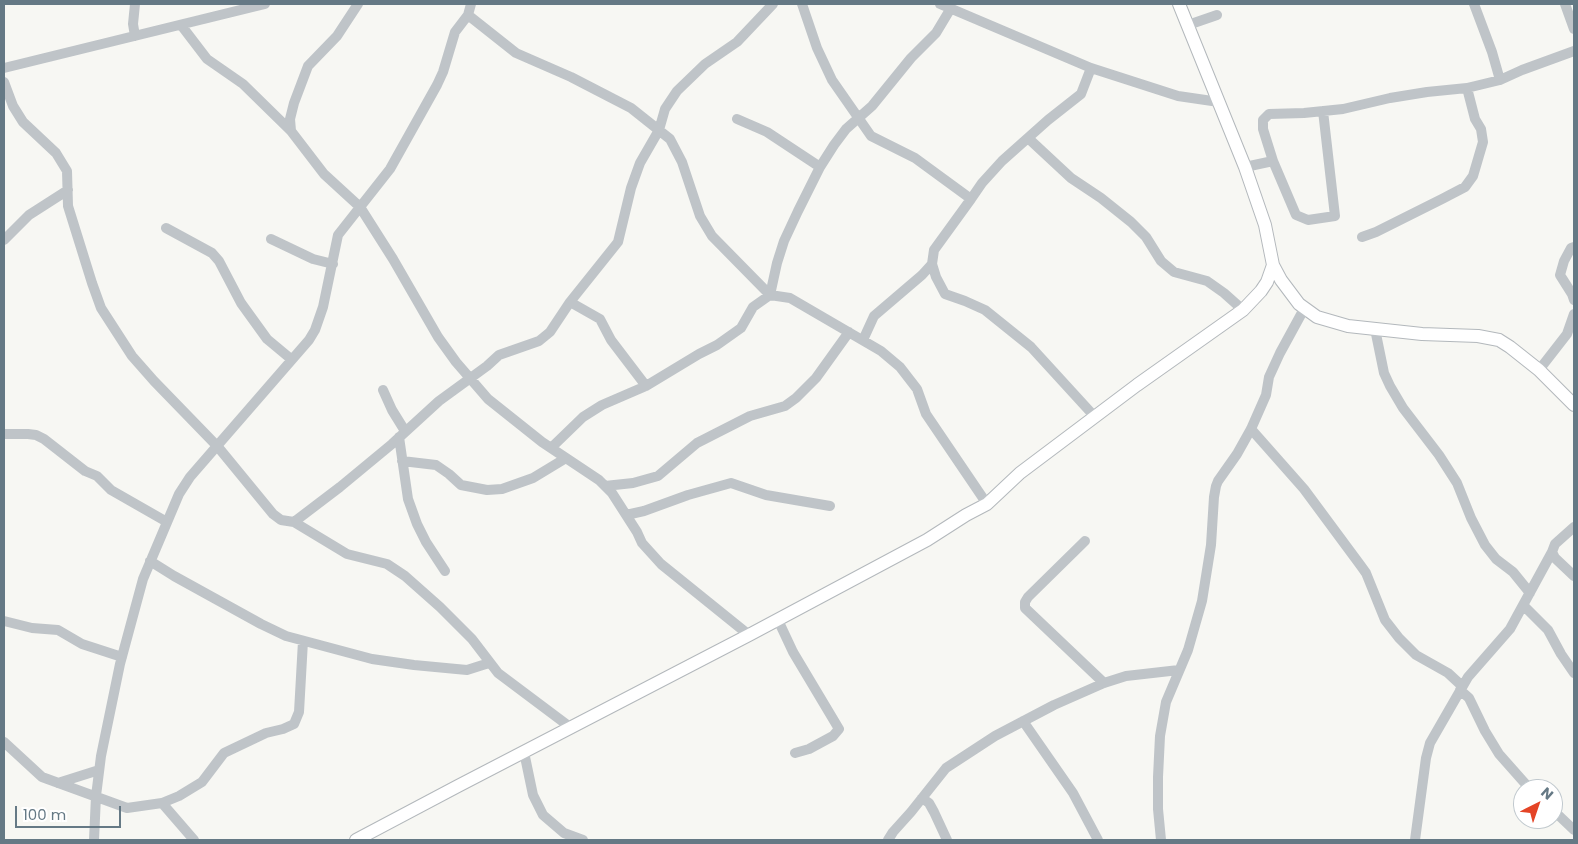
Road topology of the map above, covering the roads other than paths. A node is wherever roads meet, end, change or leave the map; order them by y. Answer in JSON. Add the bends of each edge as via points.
{"nodes":[{"id":1,"x":136,"y":4,"type":"edge"},
{"id":2,"x":265,"y":4,"type":"edge"},
{"id":3,"x":358,"y":4,"type":"edge"},
{"id":4,"x":471,"y":4,"type":"edge"},
{"id":5,"x":773,"y":4,"type":"edge"},
{"id":6,"x":802,"y":4,"type":"edge"},
{"id":7,"x":940,"y":4,"type":"edge"},
{"id":8,"x":1179,"y":4,"type":"edge"},
{"id":9,"x":1474,"y":4,"type":"edge"},
{"id":10,"x":1566,"y":5,"type":"edge"},
{"id":11,"x":951,"y":8,"type":"junction"},
{"id":12,"x":468,"y":15,"type":"junction"},
{"id":13,"x":1217,"y":15,"type":"dead end"},
{"id":14,"x":1188,"y":24,"type":"junction"},
{"id":15,"x":181,"y":25,"type":"junction"},
{"id":16,"x":1574,"y":29,"type":"edge"},
{"id":17,"x":135,"y":36,"type":"junction"},
{"id":18,"x":1574,"y":51,"type":"edge"},
{"id":19,"x":4,"y":68,"type":"edge"},
{"id":20,"x":1091,"y":68,"type":"junction"},
{"id":21,"x":1500,"y":80,"type":"junction"},
{"id":22,"x":4,"y":82,"type":"edge"},
{"id":23,"x":1467,"y":88,"type":"junction"},
{"id":24,"x":1219,"y":102,"type":"junction"},
{"id":25,"x":1323,"y":111,"type":"junction"},
{"id":26,"x":858,"y":118,"type":"junction"},
{"id":27,"x":736,"y":119,"type":"dead end"},
{"id":28,"x":658,"y":130,"type":"junction"},
{"id":29,"x":291,"y":131,"type":"junction"},
{"id":30,"x":1028,"y":138,"type":"junction"},
{"id":31,"x":1273,"y":160,"type":"junction"},
{"id":32,"x":820,"y":167,"type":"junction"},
{"id":33,"x":1245,"y":168,"type":"junction"},
{"id":34,"x":68,"y":190,"type":"junction"},
{"id":35,"x":971,"y":199,"type":"junction"},
{"id":36,"x":360,"y":207,"type":"junction"},
{"id":37,"x":166,"y":228,"type":"dead end"},
{"id":38,"x":1362,"y":237,"type":"dead end"},
{"id":39,"x":271,"y":239,"type":"dead end"},
{"id":40,"x":4,"y":240,"type":"edge"},
{"id":41,"x":1574,"y":247,"type":"edge"},
{"id":42,"x":333,"y":264,"type":"junction"},
{"id":43,"x":932,"y":264,"type":"junction"},
{"id":44,"x":1273,"y":265,"type":"junction"},
{"id":45,"x":770,"y":295,"type":"junction"},
{"id":46,"x":1574,"y":300,"type":"edge"},
{"id":47,"x":570,"y":302,"type":"junction"},
{"id":48,"x":1304,"y":309,"type":"junction"},
{"id":49,"x":1243,"y":310,"type":"junction"},
{"id":50,"x":1574,"y":314,"type":"edge"},
{"id":51,"x":1374,"y":329,"type":"junction"},
{"id":52,"x":849,"y":332,"type":"junction"},
{"id":53,"x":863,"y":340,"type":"junction"},
{"id":54,"x":291,"y":359,"type":"junction"},
{"id":55,"x":1539,"y":370,"type":"junction"},
{"id":56,"x":470,"y":378,"type":"junction"},
{"id":57,"x":646,"y":386,"type":"junction"},
{"id":58,"x":383,"y":390,"type":"dead end"},
{"id":59,"x":1574,"y":405,"type":"edge"},
{"id":60,"x":1095,"y":417,"type":"junction"},
{"id":61,"x":1251,"y":429,"type":"junction"},
{"id":62,"x":4,"y":434,"type":"edge"},
{"id":63,"x":402,"y":434,"type":"junction"},
{"id":64,"x":218,"y":446,"type":"junction"},
{"id":65,"x":550,"y":448,"type":"junction"},
{"id":66,"x":566,"y":458,"type":"junction"},
{"id":67,"x":402,"y":461,"type":"junction"},
{"id":68,"x":605,"y":486,"type":"junction"},
{"id":69,"x":987,"y":504,"type":"junction"},
{"id":70,"x":830,"y":506,"type":"dead end"},
{"id":71,"x":626,"y":515,"type":"junction"},
{"id":72,"x":167,"y":522,"type":"junction"},
{"id":73,"x":294,"y":522,"type":"junction"},
{"id":74,"x":1574,"y":527,"type":"edge"},
{"id":75,"x":1085,"y":541,"type":"dead end"},
{"id":76,"x":1552,"y":552,"type":"junction"},
{"id":77,"x":150,"y":561,"type":"junction"},
{"id":78,"x":445,"y":571,"type":"dead end"},
{"id":79,"x":1574,"y":576,"type":"edge"},
{"id":80,"x":1530,"y":593,"type":"junction"},
{"id":81,"x":1524,"y":606,"type":"junction"},
{"id":82,"x":778,"y":620,"type":"junction"},
{"id":83,"x":4,"y":621,"type":"edge"},
{"id":84,"x":749,"y":635,"type":"junction"},
{"id":85,"x":303,"y":641,"type":"junction"},
{"id":86,"x":122,"y":657,"type":"junction"},
{"id":87,"x":489,"y":663,"type":"junction"},
{"id":88,"x":1179,"y":670,"type":"junction"},
{"id":89,"x":1574,"y":673,"type":"edge"},
{"id":90,"x":1104,"y":683,"type":"junction"},
{"id":91,"x":1461,"y":688,"type":"junction"},
{"id":92,"x":1023,"y":722,"type":"junction"},
{"id":93,"x":570,"y":727,"type":"junction"},
{"id":94,"x":4,"y":742,"type":"edge"},
{"id":95,"x":524,"y":752,"type":"junction"},
{"id":96,"x":795,"y":753,"type":"dead end"},
{"id":97,"x":99,"y":770,"type":"junction"},
{"id":98,"x":1521,"y":779,"type":"edge"},
{"id":99,"x":58,"y":783,"type":"junction"},
{"id":100,"x":96,"y":796,"type":"junction"},
{"id":101,"x":922,"y":798,"type":"junction"},
{"id":102,"x":162,"y":803,"type":"junction"},
{"id":103,"x":1563,"y":820,"type":"edge"},
{"id":104,"x":1574,"y":830,"type":"edge"},
{"id":105,"x":564,"y":837,"type":"edge"},
{"id":106,"x":94,"y":840,"type":"edge"},
{"id":107,"x":194,"y":840,"type":"edge"},
{"id":108,"x":356,"y":840,"type":"edge"},
{"id":109,"x":583,"y":840,"type":"edge"},
{"id":110,"x":888,"y":840,"type":"edge"},
{"id":111,"x":946,"y":840,"type":"edge"},
{"id":112,"x":1098,"y":840,"type":"edge"},
{"id":113,"x":1162,"y":840,"type":"edge"},
{"id":114,"x":1415,"y":840,"type":"edge"}],
"edges":[{"from":1,"to":17,"type":"street"},
{"from":2,"to":15,"type":"street"},
{"from":3,"to":29,"type":"street","via":[[337,36],[308,66],[294,103]]},
{"from":4,"to":12,"type":"street"},
{"from":5,"to":28,"type":"street","via":[[737,42],[705,64],[677,91],[665,109]]},
{"from":6,"to":26,"type":"street","via":[[832,80]]},
{"from":7,"to":11,"type":"street"},
{"from":8,"to":14,"type":"main road"},
{"from":9,"to":21,"type":"street"},
{"from":10,"to":16,"type":"street"},
{"from":11,"to":20,"type":"street"},
{"from":11,"to":26,"type":"street","via":[[936,33]]},
{"from":12,"to":28,"type":"street","via":[[516,53],[632,108]]},
{"from":12,"to":36,"type":"street","via":[[455,32],[437,85],[390,169]]},
{"from":13,"to":14,"type":"street"},
{"from":14,"to":24,"type":"main road"},
{"from":15,"to":17,"type":"street"},
{"from":15,"to":29,"type":"street","via":[[207,59],[243,84]]},
{"from":17,"to":19,"type":"street"},
{"from":18,"to":21,"type":"street"},
{"from":20,"to":24,"type":"street","via":[[1178,96]]},
{"from":20,"to":30,"type":"street","via":[[1081,94]]},
{"from":21,"to":23,"type":"street"},
{"from":22,"to":34,"type":"street","via":[[13,106],[24,122],[61,159],[67,171]]},
{"from":23,"to":25,"type":"street","via":[[1418,93]]},
{"from":23,"to":38,"type":"street","via":[[1481,129],[1482,142],[1473,176],[1465,187]]},
{"from":24,"to":33,"type":"main road"},
{"from":25,"to":31,"type":"street","via":[[1269,114],[1263,120],[1262,128]]},
{"from":25,"to":31,"type":"street","via":[[1335,216],[1308,220],[1296,215]]},
{"from":26,"to":32,"type":"street"},
{"from":26,"to":35,"type":"street","via":[[871,136],[915,158]]},
{"from":27,"to":32,"type":"street","via":[[767,132]]},
{"from":28,"to":45,"type":"street","via":[[670,139],[682,162],[697,209],[712,236]]},
{"from":28,"to":47,"type":"street","via":[[631,188],[618,242]]},
{"from":29,"to":36,"type":"street","via":[[324,174]]},
{"from":30,"to":35,"type":"street","via":[[1002,161]]},
{"from":30,"to":49,"type":"street","via":[[1071,178],[1131,222],[1146,237],[1161,261],[1174,272],[1207,281]]},
{"from":31,"to":33,"type":"street"},
{"from":32,"to":45,"type":"street","via":[[784,241]]},
{"from":33,"to":44,"type":"main road","via":[[1270,242]]},
{"from":34,"to":40,"type":"street","via":[[29,215]]},
{"from":34,"to":64,"type":"street","via":[[68,206],[101,308],[132,356]]},
{"from":35,"to":43,"type":"street","via":[[934,250]]},
{"from":36,"to":42,"type":"street","via":[[338,235]]},
{"from":36,"to":56,"type":"street","via":[[438,337]]},
{"from":37,"to":54,"type":"street","via":[[212,253],[240,303],[267,339]]},
{"from":39,"to":42,"type":"street","via":[[313,259]]},
{"from":41,"to":46,"type":"street","via":[[1560,274]]},
{"from":42,"to":54,"type":"street","via":[[315,330]]},
{"from":43,"to":53,"type":"street","via":[[874,316]]},
{"from":43,"to":60,"type":"street","via":[[945,294],[985,310],[1031,347]]},
{"from":44,"to":48,"type":"main road"},
{"from":44,"to":49,"type":"main road","via":[[1262,292]]},
{"from":45,"to":52,"type":"street","via":[[790,298]]},
{"from":45,"to":57,"type":"street","via":[[753,307],[741,328]]},
{"from":47,"to":56,"type":"street","via":[[550,332],[539,341],[499,355]]},
{"from":47,"to":57,"type":"street","via":[[600,319],[611,340]]},
{"from":48,"to":51,"type":"main road","via":[[1337,324]]},
{"from":48,"to":61,"type":"street","via":[[1269,376],[1266,395]]},
{"from":49,"to":60,"type":"main road"},
{"from":50,"to":55,"type":"street","via":[[1566,334]]},
{"from":51,"to":55,"type":"main road","via":[[1499,340]]},
{"from":51,"to":80,"type":"street","via":[[1390,386],[1457,482],[1485,545]]},
{"from":52,"to":53,"type":"street"},
{"from":52,"to":68,"type":"street","via":[[816,378],[784,406],[750,416],[697,443],[658,476]]},
{"from":53,"to":69,"type":"street","via":[[900,367],[917,389],[926,414]]},
{"from":54,"to":64,"type":"street"},
{"from":55,"to":59,"type":"main road"},
{"from":56,"to":63,"type":"street"},
{"from":56,"to":65,"type":"street","via":[[488,399]]},
{"from":57,"to":65,"type":"street","via":[[583,417]]},
{"from":58,"to":63,"type":"street"},
{"from":60,"to":69,"type":"main road","via":[[1020,473]]},
{"from":61,"to":88,"type":"street","via":[[1216,486],[1202,601],[1195,630]]},
{"from":61,"to":91,"type":"street","via":[[1304,489],[1366,573],[1385,620],[1399,638],[1416,655],[1448,673]]},
{"from":62,"to":72,"type":"street","via":[[28,434],[44,439],[85,471],[97,476],[111,490]]},
{"from":63,"to":67,"type":"street"},
{"from":63,"to":73,"type":"street"},
{"from":64,"to":72,"type":"street","via":[[190,477]]},
{"from":64,"to":73,"type":"street","via":[[273,514],[281,520]]},
{"from":65,"to":66,"type":"street"},
{"from":66,"to":67,"type":"street","via":[[533,478],[502,489],[487,490],[461,485],[436,465]]},
{"from":66,"to":68,"type":"street"},
{"from":67,"to":78,"type":"street","via":[[408,499],[417,524]]},
{"from":68,"to":71,"type":"street"},
{"from":69,"to":82,"type":"main road","via":[[928,540]]},
{"from":70,"to":71,"type":"street","via":[[772,496],[731,483]]},
{"from":71,"to":84,"type":"street","via":[[642,543],[661,564]]},
{"from":72,"to":77,"type":"street"},
{"from":73,"to":87,"type":"street","via":[[347,554],[387,564],[405,576],[472,639]]},
{"from":74,"to":76,"type":"street","via":[[1555,544]]},
{"from":75,"to":90,"type":"street","via":[[1028,596],[1025,608]]},
{"from":76,"to":79,"type":"street"},
{"from":76,"to":80,"type":"street"},
{"from":77,"to":85,"type":"street","via":[[261,624]]},
{"from":77,"to":86,"type":"street"},
{"from":80,"to":81,"type":"street"},
{"from":81,"to":89,"type":"street","via":[[1548,630]]},
{"from":81,"to":91,"type":"street","via":[[1510,629]]},
{"from":82,"to":84,"type":"main road"},
{"from":82,"to":96,"type":"street","via":[[839,729],[833,736]]},
{"from":83,"to":86,"type":"street","via":[[58,630],[82,644]]},
{"from":84,"to":93,"type":"main road"},
{"from":85,"to":87,"type":"street","via":[[414,666],[467,670]]},
{"from":85,"to":102,"type":"street","via":[[299,712],[294,724],[224,753],[202,782]]},
{"from":86,"to":97,"type":"street"},
{"from":87,"to":93,"type":"street"},
{"from":88,"to":90,"type":"street","via":[[1126,676]]},
{"from":88,"to":113,"type":"street","via":[[1166,702],[1160,736],[1158,809]]},
{"from":90,"to":92,"type":"street"},
{"from":91,"to":98,"type":"street","via":[[1470,698],[1499,754]]},
{"from":91,"to":114,"type":"street","via":[[1430,743]]},
{"from":92,"to":101,"type":"street","via":[[946,768]]},
{"from":92,"to":112,"type":"street","via":[[1073,793]]},
{"from":93,"to":95,"type":"main road"},
{"from":94,"to":99,"type":"street","via":[[42,777]]},
{"from":95,"to":105,"type":"street","via":[[539,808]]},
{"from":95,"to":108,"type":"main road"},
{"from":97,"to":99,"type":"street"},
{"from":97,"to":100,"type":"street"},
{"from":99,"to":100,"type":"street"},
{"from":100,"to":102,"type":"street","via":[[127,808]]},
{"from":100,"to":106,"type":"street"},
{"from":101,"to":110,"type":"street"},
{"from":101,"to":111,"type":"street","via":[[929,803]]},
{"from":102,"to":107,"type":"street"},
{"from":103,"to":104,"type":"street"},
{"from":105,"to":109,"type":"street"}]}
